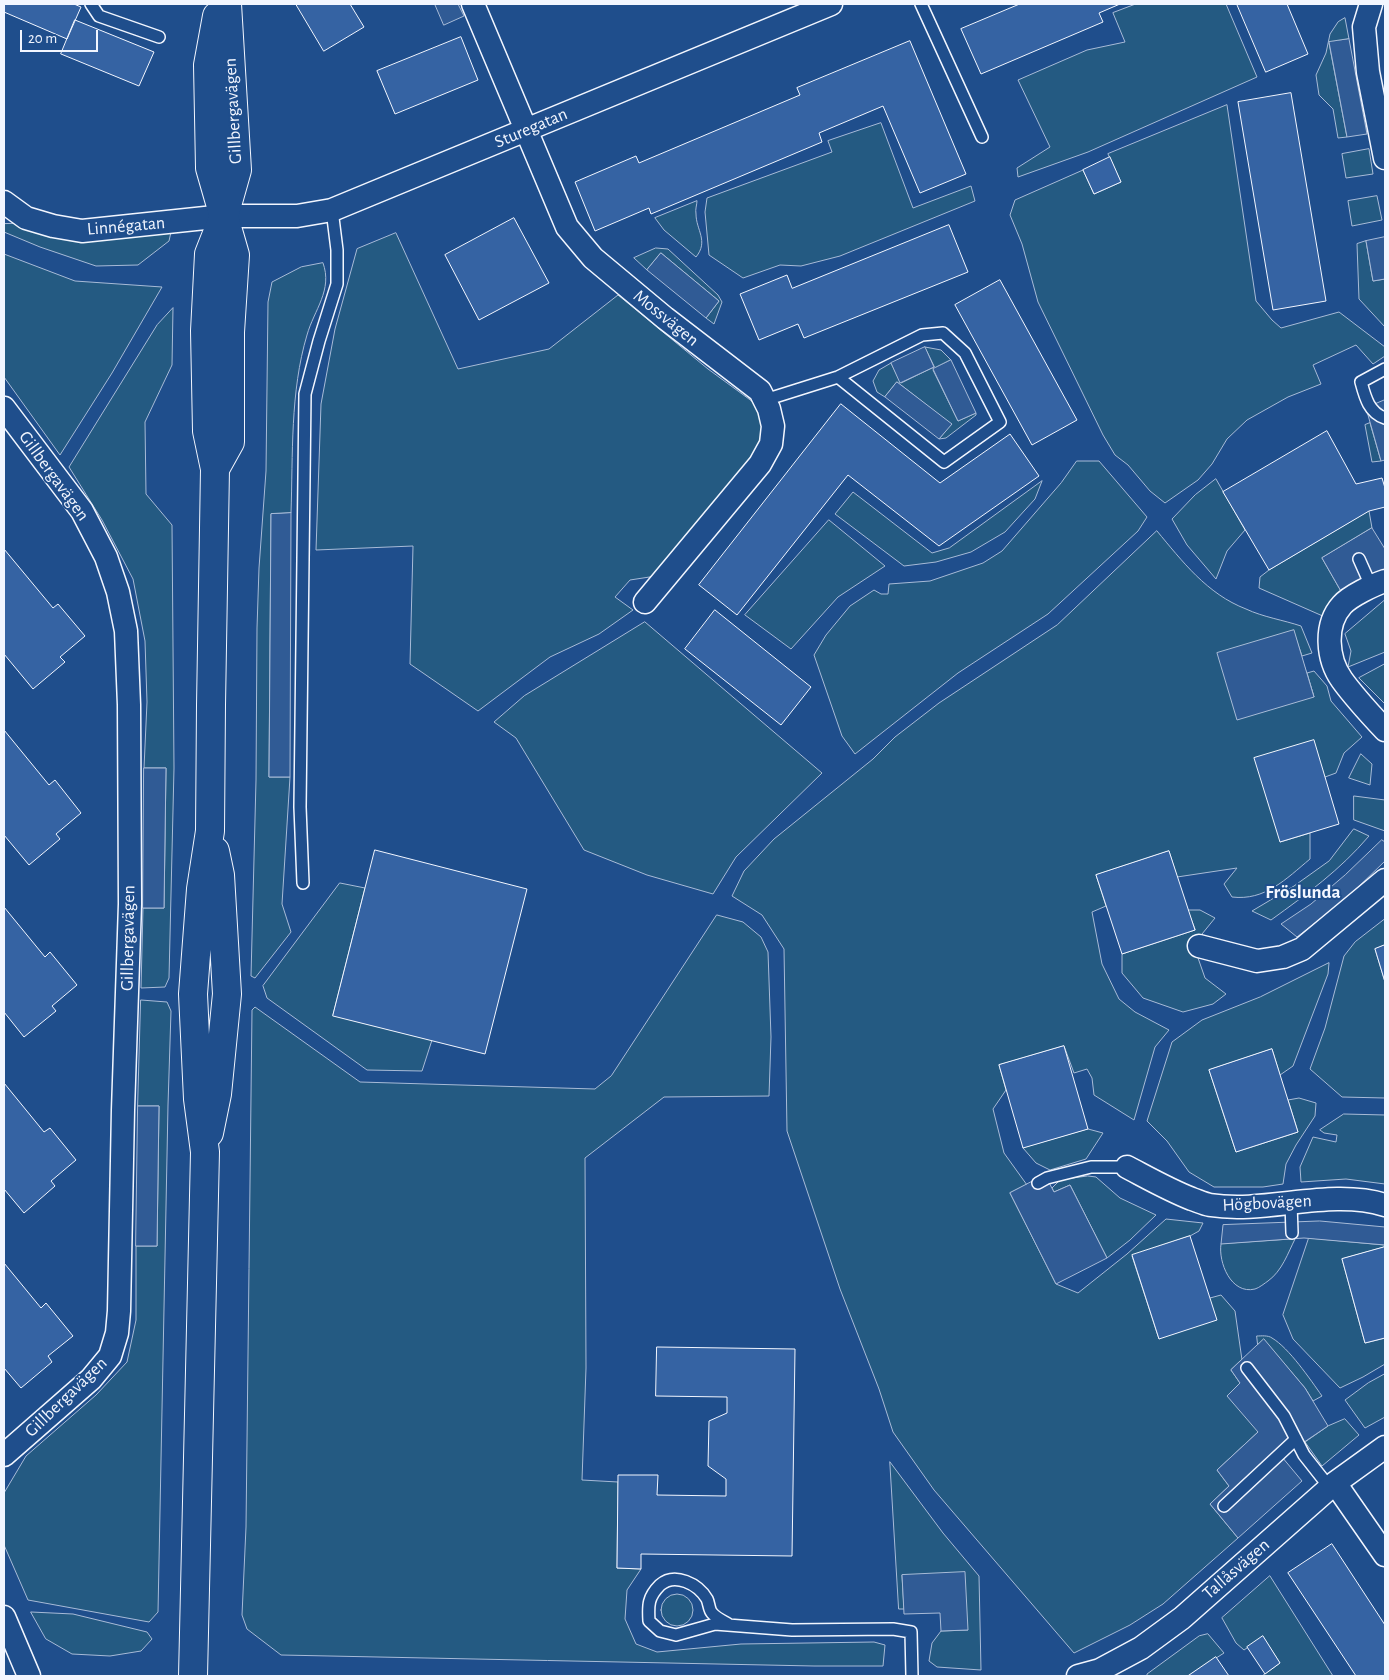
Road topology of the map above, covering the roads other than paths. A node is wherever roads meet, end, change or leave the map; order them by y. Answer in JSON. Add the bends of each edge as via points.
{"nodes":[{"id":1,"x":91,"y":4,"type":"edge"},
{"id":2,"x":219,"y":4,"type":"edge"},
{"id":3,"x":227,"y":4,"type":"edge"},
{"id":4,"x":473,"y":4,"type":"edge"},
{"id":5,"x":831,"y":4,"type":"edge"},
{"id":6,"x":921,"y":4,"type":"edge"},
{"id":7,"x":1371,"y":4,"type":"edge"},
{"id":8,"x":159,"y":37,"type":"dead end"},
{"id":9,"x":525,"y":130,"type":"junction"},
{"id":10,"x":982,"y":137,"type":"dead end"},
{"id":11,"x":1385,"y":158,"type":"edge"},
{"id":12,"x":4,"y":202,"type":"edge"},
{"id":13,"x":332,"y":210,"type":"junction"},
{"id":14,"x":224,"y":216,"type":"junction"},
{"id":15,"x":1385,"y":369,"type":"edge"},
{"id":16,"x":838,"y":377,"type":"junction"},
{"id":17,"x":765,"y":400,"type":"junction"},
{"id":18,"x":4,"y":408,"type":"edge"},
{"id":19,"x":1385,"y":418,"type":"edge"},
{"id":20,"x":1359,"y":559,"type":"dead end"},
{"id":21,"x":1378,"y":583,"type":"edge"},
{"id":22,"x":645,"y":602,"type":"dead end"},
{"id":23,"x":1385,"y":730,"type":"edge"},
{"id":24,"x":1385,"y":880,"type":"edge"},
{"id":25,"x":303,"y":883,"type":"dead end"},
{"id":26,"x":1199,"y":946,"type":"dead end"},
{"id":27,"x":1127,"y":1167,"type":"joint"},
{"id":28,"x":1038,"y":1183,"type":"dead end"},
{"id":29,"x":1291,"y":1203,"type":"junction"},
{"id":30,"x":1385,"y":1204,"type":"edge"},
{"id":31,"x":1292,"y":1233,"type":"dead end"},
{"id":32,"x":1247,"y":1368,"type":"dead end"},
{"id":33,"x":1296,"y":1439,"type":"junction"},
{"id":34,"x":1385,"y":1447,"type":"edge"},
{"id":35,"x":4,"y":1455,"type":"edge"},
{"id":36,"x":1333,"y":1485,"type":"junction"},
{"id":37,"x":1224,"y":1506,"type":"dead end"},
{"id":38,"x":1385,"y":1555,"type":"edge"},
{"id":39,"x":4,"y":1617,"type":"edge"},
{"id":40,"x":728,"y":1624,"type":"junction"},
{"id":41,"x":29,"y":1676,"type":"edge"},
{"id":42,"x":193,"y":1676,"type":"edge"},
{"id":43,"x":912,"y":1676,"type":"edge"},
{"id":44,"x":1078,"y":1676,"type":"edge"}],
"edges":[{"from":1,"to":8,"type":"lane","via":[[99,16]]},
{"from":2,"to":14,"type":"street","name":"Gillbergavägen","via":[[208,65],[210,168]]},
{"from":3,"to":14,"type":"street","name":"Gillbergavägen","via":[[237,170]]},
{"from":4,"to":9,"type":"street","name":"Mossvägen"},
{"from":5,"to":9,"type":"street","name":"Sturegatan"},
{"from":6,"to":10,"type":"lane"},
{"from":7,"to":11,"type":"street","via":[[1364,27]]},
{"from":9,"to":13,"type":"street","name":"Sturegatan"},
{"from":9,"to":17,"type":"street","name":"Mossvägen","via":[[567,228],[593,258],[760,391]]},
{"from":12,"to":14,"type":"street","name":"Linnégatan","via":[[26,218],[82,231]]},
{"from":13,"to":14,"type":"street","name":"Sturegatan","via":[[297,216]]},
{"from":13,"to":25,"type":"lane","via":[[337,284],[305,394],[300,807]]},
{"from":14,"to":42,"type":"street","name":"Gillbergavägen","via":[[235,255],[230,332],[230,442],[215,469],[210,831],[220,875],[227,994],[217,1094],[205,1152]]},
{"from":15,"to":19,"type":"lane","via":[[1362,382],[1366,398],[1377,416]]},
{"from":16,"to":16,"type":"lane","via":[[922,335],[943,333],[965,353],[1000,422],[944,462]]},
{"from":16,"to":17,"type":"lane"},
{"from":17,"to":22,"type":"street","name":"Mossvägen","via":[[773,426],[771,444],[760,464]]},
{"from":18,"to":35,"type":"street","name":"Gillbergavägen","via":[[82,511],[106,557],[118,592],[126,630],[128,677],[130,894],[117,1333],[110,1356],[91,1378]]},
{"from":20,"to":21,"type":"lane"},
{"from":21,"to":23,"type":"street","via":[[1342,605],[1330,623],[1330,651],[1341,679]]},
{"from":24,"to":26,"type":"street","via":[[1302,949],[1283,957],[1257,961]]},
{"from":27,"to":28,"type":"lane","via":[[1091,1167]]},
{"from":27,"to":29,"type":"street","name":"Högbovägen","via":[[1175,1192],[1209,1205]]},
{"from":29,"to":30,"type":"street","name":"Högbovägen","via":[[1336,1199]]},
{"from":29,"to":31,"type":"lane"},
{"from":32,"to":33,"type":"lane","via":[[1284,1416]]},
{"from":33,"to":36,"type":"lane","via":[[1304,1455]]},
{"from":33,"to":37,"type":"lane"},
{"from":34,"to":36,"type":"street","name":"Tallåsvägen"},
{"from":36,"to":38,"type":"street"},
{"from":36,"to":44,"type":"street","name":"Tallåsvägen","via":[[1182,1618],[1141,1648],[1100,1670]]},
{"from":39,"to":41,"type":"street"},
{"from":40,"to":40,"type":"lane","via":[[711,1612],[700,1590],[675,1579],[662,1584],[648,1604],[649,1620],[660,1631],[676,1635],[706,1626]]},
{"from":40,"to":43,"type":"lane","via":[[792,1630],[892,1629],[911,1632]]}]}
